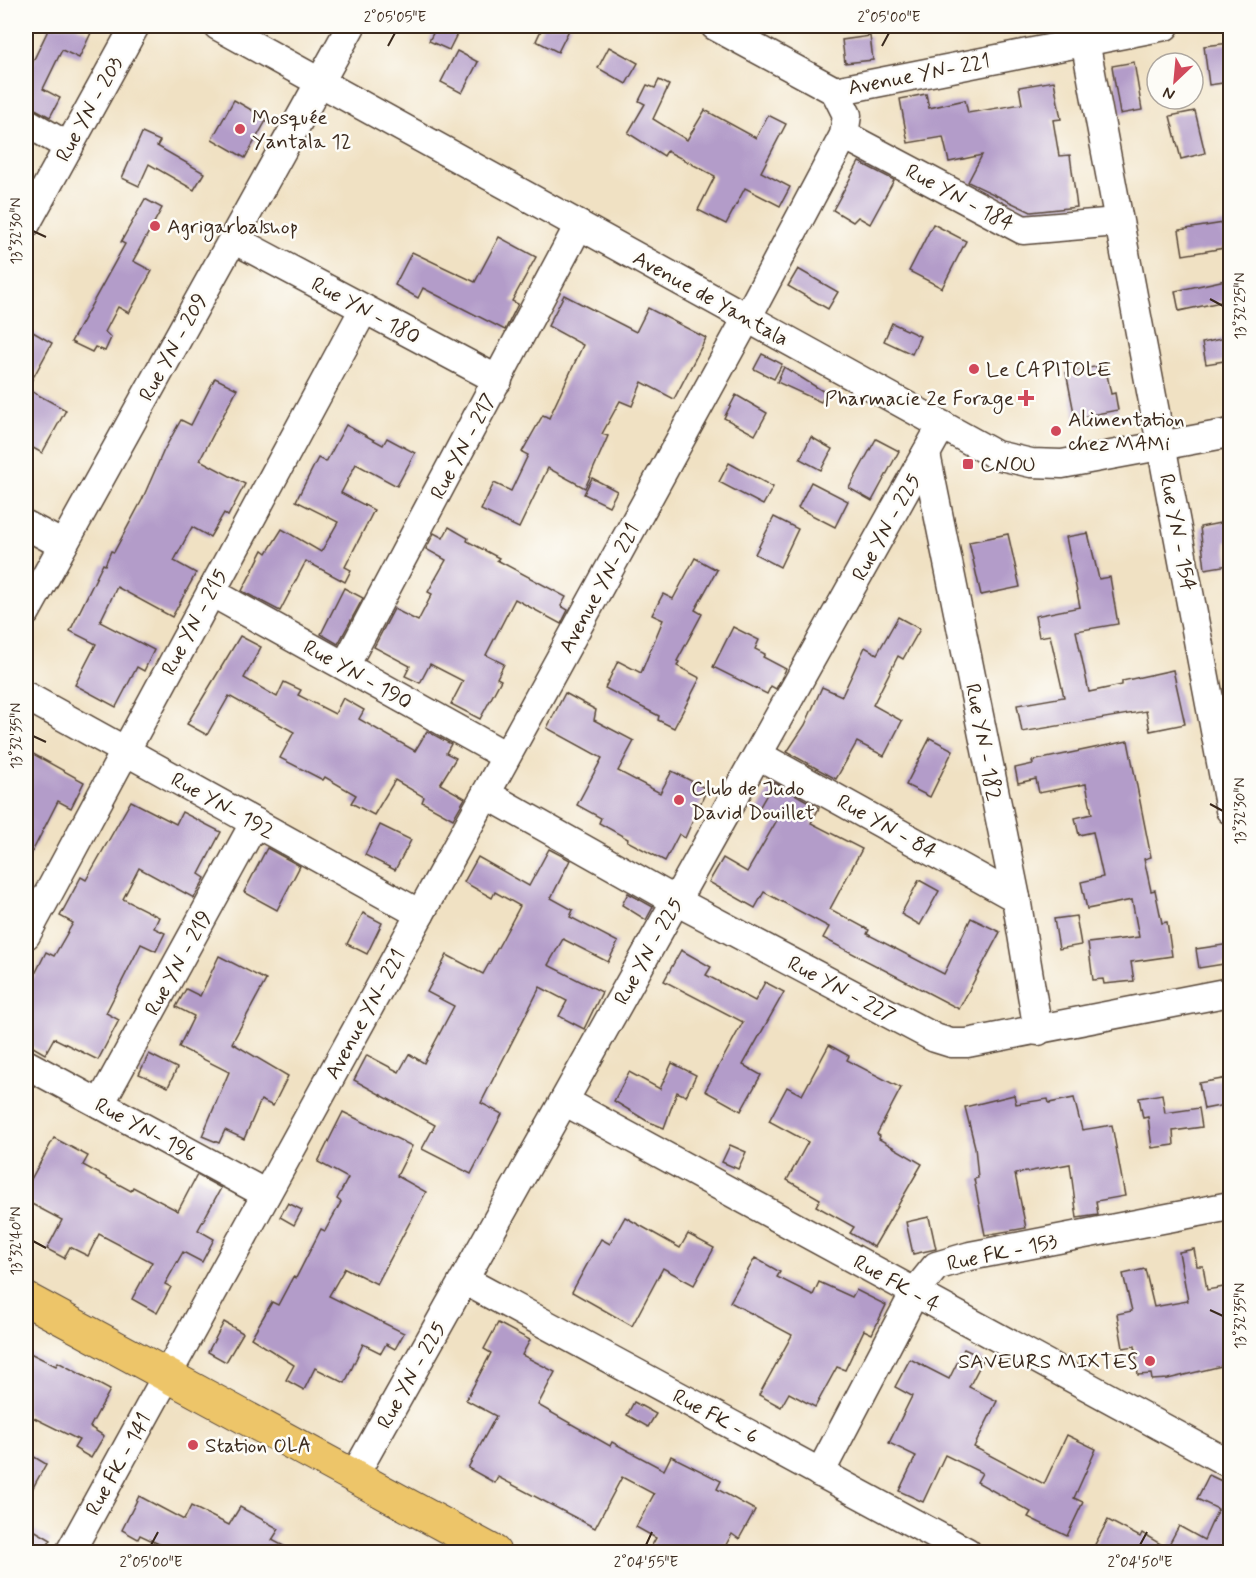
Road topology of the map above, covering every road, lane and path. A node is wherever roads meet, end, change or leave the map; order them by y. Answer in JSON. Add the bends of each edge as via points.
{"nodes":[{"id":1,"x":135,"y":26,"type":"edge"},
{"id":2,"x":218,"y":26,"type":"edge"},
{"id":3,"x":351,"y":26,"type":"edge"},
{"id":4,"x":715,"y":26,"type":"edge"},
{"id":5,"x":1165,"y":26,"type":"edge"},
{"id":6,"x":1085,"y":41,"type":"junction"},
{"id":7,"x":321,"y":82,"type":"junction"},
{"id":8,"x":835,"y":90,"type":"junction"},
{"id":9,"x":26,"y":122,"type":"edge"},
{"id":10,"x":844,"y":135,"type":"junction"},
{"id":11,"x":69,"y":147,"type":"junction"},
{"id":12,"x":1117,"y":222,"type":"junction"},
{"id":13,"x":26,"y":224,"type":"edge"},
{"id":14,"x":579,"y":225,"type":"junction"},
{"id":15,"x":233,"y":239,"type":"junction"},
{"id":16,"x":364,"y":309,"type":"junction"},
{"id":17,"x":747,"y":318,"type":"junction"},
{"id":18,"x":498,"y":380,"type":"junction"},
{"id":19,"x":942,"y":425,"type":"junction"},
{"id":20,"x":1230,"y":433,"type":"edge"},
{"id":21,"x":1161,"y":446,"type":"junction"},
{"id":22,"x":926,"y":454,"type":"junction"},
{"id":23,"x":26,"y":525,"type":"edge"},
{"id":24,"x":63,"y":545,"type":"junction"},
{"id":25,"x":211,"y":592,"type":"junction"},
{"id":26,"x":26,"y":612,"type":"edge"},
{"id":27,"x":345,"y":666,"type":"junction"},
{"id":28,"x":26,"y":696,"type":"edge"},
{"id":29,"x":125,"y":751,"type":"junction"},
{"id":30,"x":758,"y":755,"type":"junction"},
{"id":31,"x":506,"y":756,"type":"junction"},
{"id":32,"x":486,"y":794,"type":"junction"},
{"id":33,"x":1230,"y":810,"type":"edge"},
{"id":34,"x":255,"y":822,"type":"junction"},
{"id":35,"x":1016,"y":898,"type":"junction"},
{"id":36,"x":676,"y":901,"type":"junction"},
{"id":37,"x":420,"y":914,"type":"junction"},
{"id":38,"x":26,"y":935,"type":"edge"},
{"id":39,"x":1230,"y":992,"type":"edge"},
{"id":40,"x":1038,"y":1031,"type":"junction"},
{"id":41,"x":26,"y":1064,"type":"edge"},
{"id":42,"x":564,"y":1101,"type":"junction"},
{"id":43,"x":100,"y":1104,"type":"junction"},
{"id":44,"x":266,"y":1194,"type":"junction"},
{"id":45,"x":1230,"y":1206,"type":"edge"},
{"id":46,"x":464,"y":1280,"type":"junction"},
{"id":47,"x":915,"y":1292,"type":"junction"},
{"id":48,"x":26,"y":1299,"type":"edge"},
{"id":49,"x":166,"y":1375,"type":"junction"},
{"id":50,"x":1230,"y":1464,"type":"edge"},
{"id":51,"x":820,"y":1473,"type":"junction"},
{"id":52,"x":354,"y":1476,"type":"junction"},
{"id":53,"x":70,"y":1552,"type":"edge"},
{"id":54,"x":494,"y":1552,"type":"edge"},
{"id":55,"x":967,"y":1552,"type":"edge"}],
"edges":[{"from":1,"to":11,"type":"street","name":"Rue YN - 203"},
{"from":2,"to":7,"type":"street","name":"Avenue de Yantala"},
{"from":3,"to":7,"type":"street","name":"Rue YN - 209"},
{"from":4,"to":8,"type":"street"},
{"from":5,"to":6,"type":"street","name":"Avenue YN- 221"},
{"from":6,"to":8,"type":"street","name":"Avenue YN- 221"},
{"from":6,"to":12,"type":"street","name":"Rue YN - 154"},
{"from":7,"to":14,"type":"street","name":"Avenue de Yantala"},
{"from":7,"to":15,"type":"street","name":"Rue YN - 209"},
{"from":8,"to":10,"type":"street","name":"Avenue YN- 221","via":[[847,115]]},
{"from":9,"to":11,"type":"street"},
{"from":10,"to":12,"type":"street","name":"Rue YN - 184","via":[[1023,230]]},
{"from":10,"to":17,"type":"street","name":"Avenue YN- 221"},
{"from":11,"to":13,"type":"street","name":"Rue YN - 203"},
{"from":12,"to":21,"type":"street","name":"Rue YN - 154"},
{"from":14,"to":17,"type":"street","name":"Avenue de Yantala"},
{"from":14,"to":18,"type":"street","name":"Rue YN - 217"},
{"from":15,"to":16,"type":"street","name":"Rue YN - 180"},
{"from":15,"to":24,"type":"street","name":"Rue YN - 209"},
{"from":16,"to":18,"type":"street","name":"Rue YN - 180"},
{"from":16,"to":25,"type":"street","name":"Rue YN - 215"},
{"from":17,"to":19,"type":"street","name":"Avenue de Yantala"},
{"from":17,"to":31,"type":"street","name":"Avenue YN- 221"},
{"from":18,"to":27,"type":"street","name":"Rue YN - 217"},
{"from":19,"to":21,"type":"street","name":"Avenue de Yantala","via":[[996,455],[1031,464],[1084,461]]},
{"from":19,"to":22,"type":"street","name":"Rue YN - 225"},
{"from":20,"to":21,"type":"street","name":"Avenue de Yantala"},
{"from":21,"to":33,"type":"street","name":"Rue YN - 154"},
{"from":22,"to":30,"type":"street","name":"Rue YN - 225"},
{"from":22,"to":35,"type":"street","name":"Rue YN - 182"},
{"from":23,"to":24,"type":"street"},
{"from":24,"to":26,"type":"street","name":"Rue YN - 209"},
{"from":25,"to":27,"type":"street","name":"Rue YN - 190"},
{"from":25,"to":29,"type":"street","name":"Rue YN - 215"},
{"from":27,"to":31,"type":"street","name":"Rue YN - 190"},
{"from":28,"to":29,"type":"street","name":"Rue YN- 192"},
{"from":29,"to":34,"type":"street","name":"Rue YN- 192"},
{"from":29,"to":38,"type":"street","name":"Rue YN - 215"},
{"from":30,"to":35,"type":"street","name":"Rue YN - 84"},
{"from":30,"to":36,"type":"street","name":"Rue YN - 225"},
{"from":31,"to":32,"type":"street","name":"Avenue YN- 221"},
{"from":32,"to":36,"type":"street","name":"Rue YN - 227"},
{"from":32,"to":37,"type":"street","name":"Avenue YN- 221"},
{"from":34,"to":37,"type":"street","name":"Rue YN- 192"},
{"from":34,"to":43,"type":"street","name":"Rue YN - 219"},
{"from":35,"to":40,"type":"street","name":"Rue YN - 182"},
{"from":36,"to":40,"type":"street","name":"Rue YN - 227","via":[[935,1038],[967,1043]]},
{"from":36,"to":42,"type":"street","name":"Rue YN - 225"},
{"from":37,"to":44,"type":"street","name":"Avenue YN- 221"},
{"from":39,"to":40,"type":"street","name":"Rue YN - 227"},
{"from":41,"to":43,"type":"street","name":"Rue YN- 196"},
{"from":42,"to":46,"type":"street","name":"Rue YN - 225"},
{"from":42,"to":47,"type":"street","name":"Rue FK - 4"},
{"from":43,"to":44,"type":"street","name":"Rue YN- 196"},
{"from":44,"to":49,"type":"street","name":"Avenue YN- 221"},
{"from":45,"to":47,"type":"street","name":"Rue FK - 153","via":[[950,1261],[931,1271]]},
{"from":46,"to":51,"type":"street","name":"Rue FK - 6"},
{"from":46,"to":52,"type":"street","name":"Rue YN - 225"},
{"from":47,"to":50,"type":"street","name":"Rue FK - 4"},
{"from":47,"to":51,"type":"street","name":"Rue FK - 153"},
{"from":48,"to":49,"type":"main road"},
{"from":49,"to":52,"type":"main road"},
{"from":49,"to":53,"type":"street","name":"Rue FK - 141"},
{"from":51,"to":55,"type":"street","name":"Rue FK - 6"},
{"from":52,"to":54,"type":"main road"}]}
